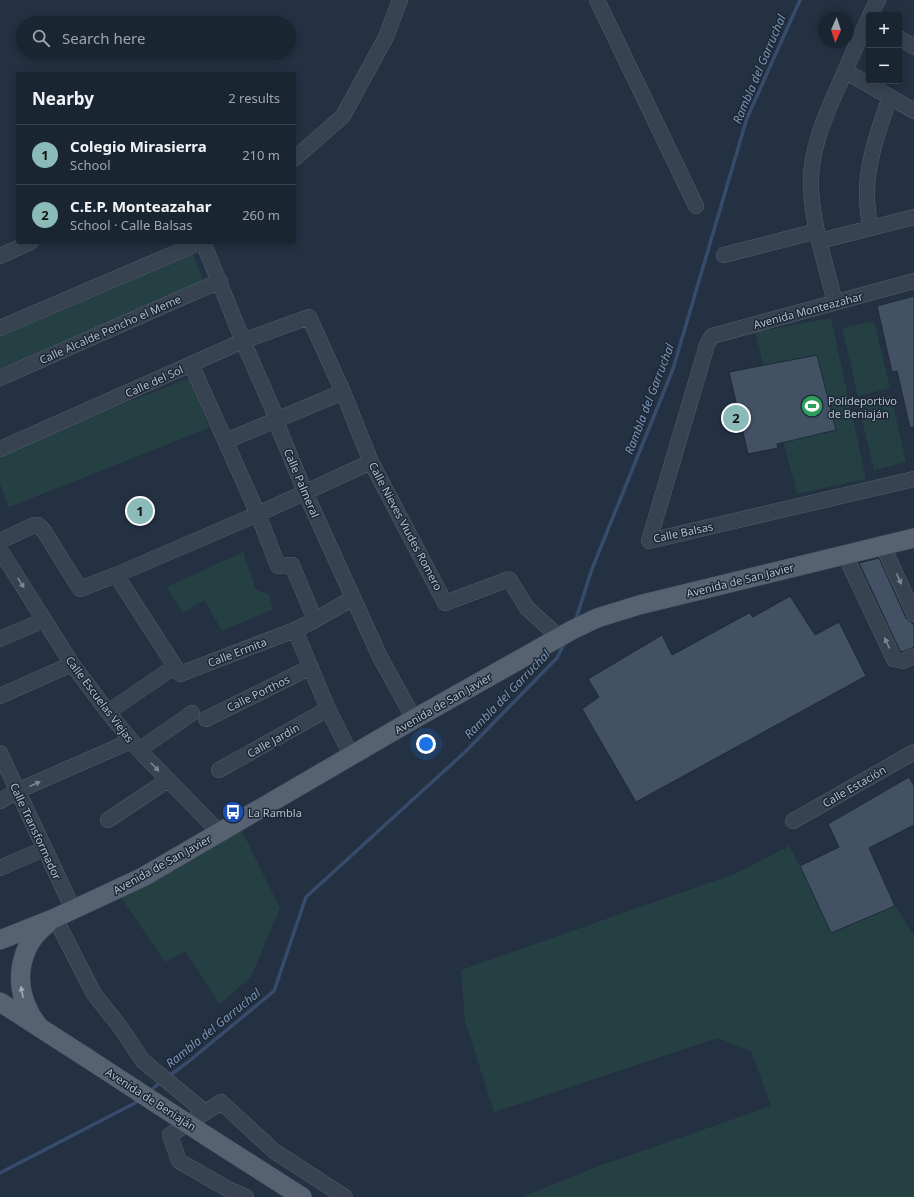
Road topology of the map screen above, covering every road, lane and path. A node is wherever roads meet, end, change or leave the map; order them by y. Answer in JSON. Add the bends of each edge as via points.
{"nodes":[{"id":1,"x":400,"y":0,"type":"edge"},
{"id":2,"x":597,"y":0,"type":"edge"},
{"id":3,"x":878,"y":0,"type":"edge"},
{"id":4,"x":872,"y":12,"type":"edge"},
{"id":5,"x":866,"y":25,"type":"edge"},
{"id":6,"x":902,"y":40,"type":"edge"},
{"id":7,"x":914,"y":47,"type":"edge"},
{"id":8,"x":845,"y":71,"type":"junction"},
{"id":9,"x":890,"y":97,"type":"junction"},
{"id":10,"x":914,"y":111,"type":"edge"},
{"id":11,"x":296,"y":157,"type":"edge"},
{"id":12,"x":696,"y":206,"type":"dead end"},
{"id":13,"x":914,"y":217,"type":"edge"},
{"id":14,"x":870,"y":228,"type":"junction"},
{"id":15,"x":819,"y":236,"type":"junction"},
{"id":16,"x":27,"y":244,"type":"edge"},
{"id":17,"x":197,"y":244,"type":"edge"},
{"id":18,"x":203,"y":244,"type":"edge"},
{"id":19,"x":724,"y":255,"type":"dead end"},
{"id":20,"x":0,"y":256,"type":"edge"},
{"id":21,"x":220,"y":281,"type":"junction"},
{"id":22,"x":914,"y":281,"type":"edge"},
{"id":23,"x":835,"y":302,"type":"junction"},
{"id":24,"x":309,"y":317,"type":"joint"},
{"id":25,"x":0,"y":328,"type":"edge"},
{"id":26,"x":243,"y":341,"type":"junction"},
{"id":27,"x":707,"y":344,"type":"joint"},
{"id":28,"x":191,"y":364,"type":"junction"},
{"id":29,"x":0,"y":378,"type":"edge"},
{"id":30,"x":343,"y":392,"type":"junction"},
{"id":31,"x":277,"y":419,"type":"junction"},
{"id":32,"x":226,"y":441,"type":"junction"},
{"id":33,"x":0,"y":449,"type":"edge"},
{"id":34,"x":372,"y":462,"type":"junction"},
{"id":35,"x":914,"y":479,"type":"edge"},
{"id":36,"x":305,"y":492,"type":"junction"},
{"id":37,"x":258,"y":514,"type":"junction"},
{"id":38,"x":914,"y":538,"type":"edge"},
{"id":39,"x":0,"y":541,"type":"edge"},
{"id":40,"x":883,"y":546,"type":"junction"},
{"id":41,"x":0,"y":550,"type":"edge"},
{"id":42,"x":845,"y":555,"type":"junction"},
{"id":43,"x":116,"y":575,"type":"junction"},
{"id":44,"x":353,"y":598,"type":"junction"},
{"id":45,"x":914,"y":614,"type":"edge"},
{"id":46,"x":44,"y":620,"type":"junction"},
{"id":47,"x":315,"y":620,"type":"junction"},
{"id":48,"x":295,"y":630,"type":"junction"},
{"id":49,"x":559,"y":637,"type":"junction"},
{"id":50,"x":0,"y":639,"type":"edge"},
{"id":51,"x":914,"y":656,"type":"edge"},
{"id":52,"x":72,"y":664,"type":"junction"},
{"id":53,"x":311,"y":667,"type":"junction"},
{"id":54,"x":177,"y":671,"type":"junction"},
{"id":55,"x":0,"y":696,"type":"edge"},
{"id":56,"x":328,"y":709,"type":"junction"},
{"id":57,"x":108,"y":712,"type":"junction"},
{"id":58,"x":192,"y":713,"type":"dead end"},
{"id":59,"x":206,"y":719,"type":"dead end"},
{"id":60,"x":414,"y":719,"type":"junction"},
{"id":61,"x":135,"y":746,"type":"junction"},
{"id":62,"x":914,"y":752,"type":"edge"},
{"id":63,"x":0,"y":753,"type":"edge"},
{"id":64,"x":351,"y":755,"type":"junction"},
{"id":65,"x":219,"y":770,"type":"dead end"},
{"id":66,"x":168,"y":780,"type":"junction"},
{"id":67,"x":18,"y":791,"type":"junction"},
{"id":68,"x":0,"y":801,"type":"edge"},
{"id":69,"x":108,"y":820,"type":"dead end"},
{"id":70,"x":793,"y":821,"type":"dead end"},
{"id":71,"x":219,"y":832,"type":"junction"},
{"id":72,"x":44,"y":849,"type":"junction"},
{"id":73,"x":0,"y":868,"type":"edge"},
{"id":74,"x":73,"y":909,"type":"junction"},
{"id":75,"x":55,"y":918,"type":"junction"},
{"id":76,"x":0,"y":940,"type":"edge"},
{"id":77,"x":0,"y":1002,"type":"edge"},
{"id":78,"x":39,"y":1027,"type":"junction"},
{"id":79,"x":205,"y":1112,"type":"junction"},
{"id":80,"x":246,"y":1197,"type":"edge"},
{"id":81,"x":302,"y":1197,"type":"edge"},
{"id":82,"x":345,"y":1197,"type":"edge"}],
"edges":[{"from":1,"to":11,"type":"street","via":[[386,37],[343,116]]},
{"from":2,"to":12,"type":"street"},
{"from":3,"to":4,"type":"street"},
{"from":5,"to":8,"type":"street"},
{"from":6,"to":7,"type":"street"},
{"from":8,"to":9,"type":"street"},
{"from":8,"to":15,"type":"street","via":[[814,151],[811,188]]},
{"from":9,"to":10,"type":"street"},
{"from":9,"to":14,"type":"street","via":[[876,137],[868,171]]},
{"from":13,"to":14,"type":"street"},
{"from":14,"to":15,"type":"street"},
{"from":15,"to":19,"type":"street"},
{"from":15,"to":23,"type":"street"},
{"from":16,"to":20,"type":"street"},
{"from":17,"to":25,"type":"street"},
{"from":18,"to":21,"type":"street","name":"Calle Palmeral"},
{"from":21,"to":26,"type":"street","name":"Calle Palmeral"},
{"from":21,"to":29,"type":"street","name":"Calle Alcalde Pencho el Meme"},
{"from":22,"to":23,"type":"street","name":"Avenida Monteazahar"},
{"from":23,"to":27,"type":"street","name":"Avenida Monteazahar","via":[[718,334],[712,336]]},
{"from":24,"to":26,"type":"street","name":"Calle del Sol"},
{"from":24,"to":30,"type":"street","name":"Calle Nieves Viudes Romero"},
{"from":26,"to":28,"type":"street","name":"Calle del Sol"},
{"from":26,"to":31,"type":"street","name":"Calle Palmeral"},
{"from":27,"to":35,"type":"street","name":"Calle Balsas","via":[[649,540]]},
{"from":28,"to":32,"type":"street"},
{"from":28,"to":33,"type":"street","name":"Calle del Sol"},
{"from":30,"to":31,"type":"street"},
{"from":30,"to":34,"type":"street","name":"Calle Nieves Viudes Romero"},
{"from":31,"to":32,"type":"street"},
{"from":31,"to":36,"type":"street","name":"Calle Palmeral"},
{"from":32,"to":37,"type":"street"},
{"from":34,"to":36,"type":"street"},
{"from":34,"to":49,"type":"street","name":"Calle Nieves Viudes Romero","via":[[446,603],[509,579],[527,608]]},
{"from":36,"to":37,"type":"street"},
{"from":36,"to":44,"type":"street","name":"Calle Palmeral"},
{"from":37,"to":43,"type":"street"},
{"from":37,"to":47,"type":"street","via":[[278,566],[292,565]]},
{"from":38,"to":40,"type":"main road","name":"Avenida de San Javier"},
{"from":39,"to":43,"type":"street","via":[[38,525],[80,589]]},
{"from":40,"to":42,"type":"main road","name":"Avenida de San Javier"},
{"from":40,"to":45,"type":"street","one_way":true},
{"from":41,"to":46,"type":"street","name":"Calle Escuelas Viejas","one_way":true},
{"from":42,"to":49,"type":"main road","name":"Avenida de San Javier","via":[[638,604],[597,618]]},
{"from":51,"to":42,"type":"street","one_way":true,"via":[[903,661],[894,659]]},
{"from":43,"to":54,"type":"street"},
{"from":44,"to":47,"type":"street","name":"Calle Ermita"},
{"from":44,"to":60,"type":"street","name":"Calle Palmeral","via":[[380,657]]},
{"from":46,"to":50,"type":"street"},
{"from":46,"to":52,"type":"street","name":"Calle Escuelas Viejas"},
{"from":47,"to":48,"type":"street","name":"Calle Ermita"},
{"from":48,"to":53,"type":"street"},
{"from":48,"to":54,"type":"street","name":"Calle Ermita"},
{"from":49,"to":60,"type":"main road","name":"Avenida de San Javier"},
{"from":52,"to":55,"type":"street"},
{"from":52,"to":57,"type":"street","name":"Calle Escuelas Viejas"},
{"from":53,"to":56,"type":"street"},
{"from":53,"to":59,"type":"street","name":"Calle Porthos"},
{"from":54,"to":57,"type":"street","name":"Calle Ermita"},
{"from":56,"to":64,"type":"street"},
{"from":56,"to":65,"type":"street","name":"Calle Jardín"},
{"from":57,"to":61,"type":"street","name":"Calle Escuelas Viejas"},
{"from":58,"to":61,"type":"street"},
{"from":60,"to":64,"type":"main road","name":"Avenida de San Javier"},
{"from":61,"to":66,"type":"street","name":"Calle Escuelas Viejas","one_way":true},
{"from":67,"to":61,"type":"street","one_way":true},
{"from":62,"to":70,"type":"street","name":"Calle Estación"},
{"from":63,"to":67,"type":"street","name":"Calle Transformador"},
{"from":64,"to":71,"type":"main road","name":"Avenida de San Javier"},
{"from":66,"to":69,"type":"street"},
{"from":66,"to":71,"type":"street","name":"Calle Escuelas Viejas"},
{"from":67,"to":68,"type":"street"},
{"from":67,"to":72,"type":"street","name":"Calle Transformador"},
{"from":71,"to":74,"type":"main road","name":"Avenida de San Javier","via":[[143,877]]},
{"from":72,"to":73,"type":"street"},
{"from":72,"to":74,"type":"street","name":"Calle Transformador"},
{"from":74,"to":75,"type":"main road","name":"Avenida de San Javier"},
{"from":75,"to":76,"type":"main road","name":"Avenida de San Javier"},
{"from":78,"to":75,"type":"main road","one_way":true,"via":[[24,1001],[20,979],[21,964],[33,939]]},
{"from":75,"to":79,"type":"street","via":[[94,994],[143,1061]]},
{"from":77,"to":78,"type":"main road","name":"Avenida de Beniaján"},
{"from":78,"to":81,"type":"main road","name":"Avenida de Beniaján","bridge":true},
{"from":79,"to":80,"type":"street","via":[[170,1134],[179,1161]]},
{"from":79,"to":82,"type":"street","via":[[222,1102],[274,1152]]}]}
